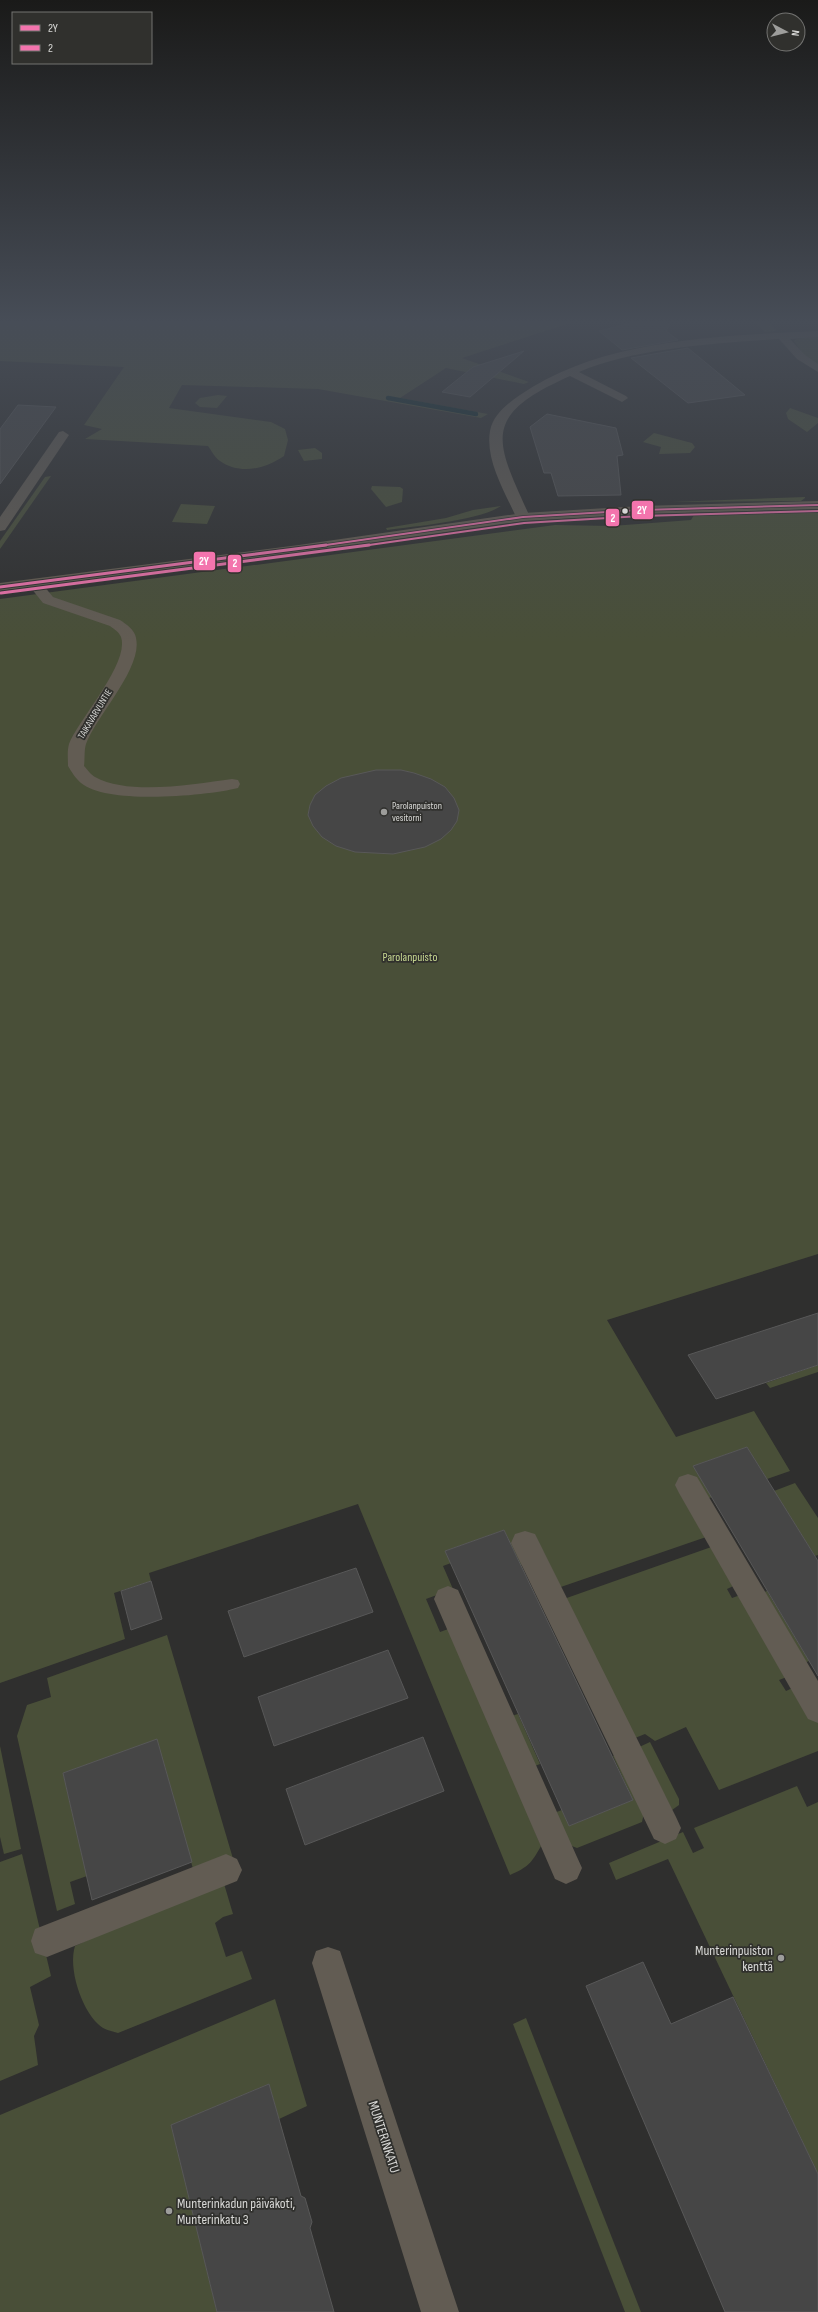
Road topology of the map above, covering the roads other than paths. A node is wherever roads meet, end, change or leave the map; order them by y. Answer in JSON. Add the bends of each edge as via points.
{"nodes":[{"id":1,"x":498,"y":427,"type":"edge"},
{"id":2,"x":63,"y":435,"type":"dead end"},
{"id":3,"x":818,"y":505,"type":"edge"},
{"id":4,"x":523,"y":517,"type":"junction"},
{"id":5,"x":0,"y":527,"type":"edge"},
{"id":6,"x":34,"y":583,"type":"junction"},
{"id":7,"x":0,"y":587,"type":"edge"},
{"id":8,"x":232,"y":784,"type":"dead end"},
{"id":9,"x":688,"y":1485,"type":"dead end"},
{"id":10,"x":525,"y":1543,"type":"dead end"},
{"id":11,"x":448,"y":1599,"type":"dead end"},
{"id":12,"x":818,"y":1709,"type":"edge"},
{"id":13,"x":665,"y":1828,"type":"dead end"},
{"id":14,"x":566,"y":1868,"type":"dead end"},
{"id":15,"x":226,"y":1870,"type":"dead end"},
{"id":16,"x":47,"y":1941,"type":"dead end"},
{"id":17,"x":328,"y":1962,"type":"dead end"},
{"id":18,"x":440,"y":2312,"type":"edge"}],
"edges":[{"from":1,"to":4,"type":"street","via":[[495,440],[497,452]]},
{"from":2,"to":5,"type":"street"},
{"from":3,"to":4,"type":"street","via":[[641,510]]},
{"from":4,"to":6,"type":"street"},
{"from":6,"to":7,"type":"street"},
{"from":6,"to":8,"type":"street","name":"TAIKAVARVUNTIE","via":[[48,600],[116,623],[129,639],[124,664],[74,754],[75,763],[83,778],[111,789],[130,792]]},
{"from":9,"to":12,"type":"street"},
{"from":10,"to":13,"type":"street"},
{"from":11,"to":14,"type":"street"},
{"from":15,"to":16,"type":"street"},
{"from":17,"to":18,"type":"street","name":"MUNTERINKATU"}]}
